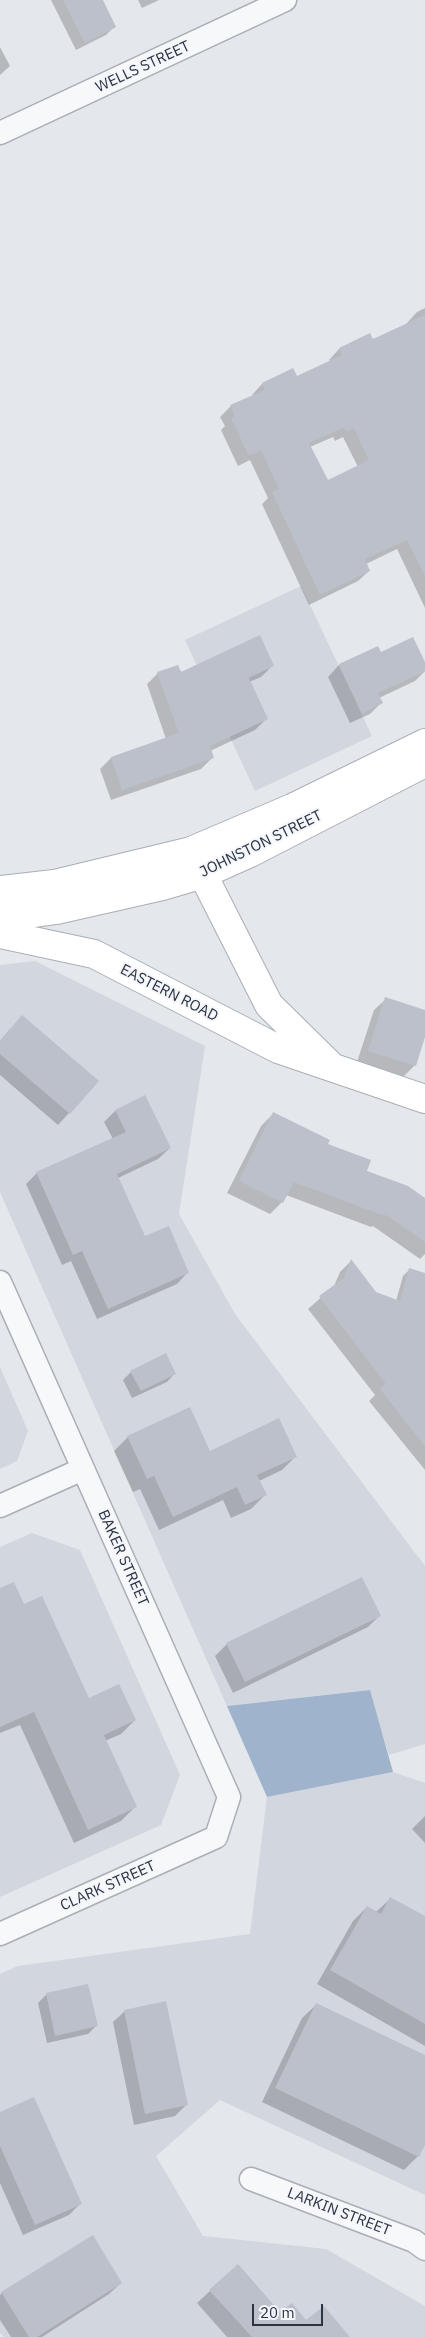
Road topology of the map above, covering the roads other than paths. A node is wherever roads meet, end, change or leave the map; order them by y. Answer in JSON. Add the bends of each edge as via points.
{"nodes":[{"id":1,"x":285,"y":0,"type":"edge"},
{"id":2,"x":0,"y":133,"type":"edge"},
{"id":3,"x":425,"y":743,"type":"edge"},
{"id":4,"x":425,"y":763,"type":"edge"},
{"id":5,"x":197,"y":862,"type":"junction"},
{"id":6,"x":0,"y":890,"type":"edge"},
{"id":7,"x":0,"y":918,"type":"edge"},
{"id":8,"x":0,"y":934,"type":"edge"},
{"id":9,"x":334,"y":1069,"type":"junction"},
{"id":10,"x":425,"y":1099,"type":"edge"},
{"id":11,"x":0,"y":1282,"type":"edge"},
{"id":12,"x":83,"y":1469,"type":"junction"},
{"id":13,"x":0,"y":1506,"type":"edge"},
{"id":14,"x":216,"y":1837,"type":"joint"},
{"id":15,"x":0,"y":1934,"type":"edge"},
{"id":16,"x":251,"y":2179,"type":"dead end"},
{"id":17,"x":425,"y":2249,"type":"edge"}],
"edges":[{"from":1,"to":2,"type":"street","name":"WELLS STREET"},
{"from":3,"to":5,"type":"main road","name":"JOHNSTON STREET","via":[[292,808]]},
{"from":4,"to":5,"type":"main road","name":"JOHNSTON STREET","via":[[250,853]]},
{"from":5,"to":6,"type":"main road","name":"JOHNSTON STREET"},
{"from":5,"to":7,"type":"main road","name":"JOHNSTON STREET","via":[[162,886],[56,910]]},
{"from":5,"to":9,"type":"main road","name":"EASTERN ROAD","via":[[269,1005]]},
{"from":8,"to":9,"type":"main road","name":"EASTERN ROAD","via":[[94,954],[278,1049]]},
{"from":9,"to":10,"type":"main road","name":"EASTERN ROAD"},
{"from":11,"to":12,"type":"street","name":"BAKER STREET"},
{"from":12,"to":13,"type":"street"},
{"from":12,"to":14,"type":"street","name":"BAKER STREET","via":[[229,1797]]},
{"from":14,"to":15,"type":"street","name":"CLARK STREET"},
{"from":16,"to":17,"type":"street","name":"LARKIN STREET","via":[[414,2241]]}]}
